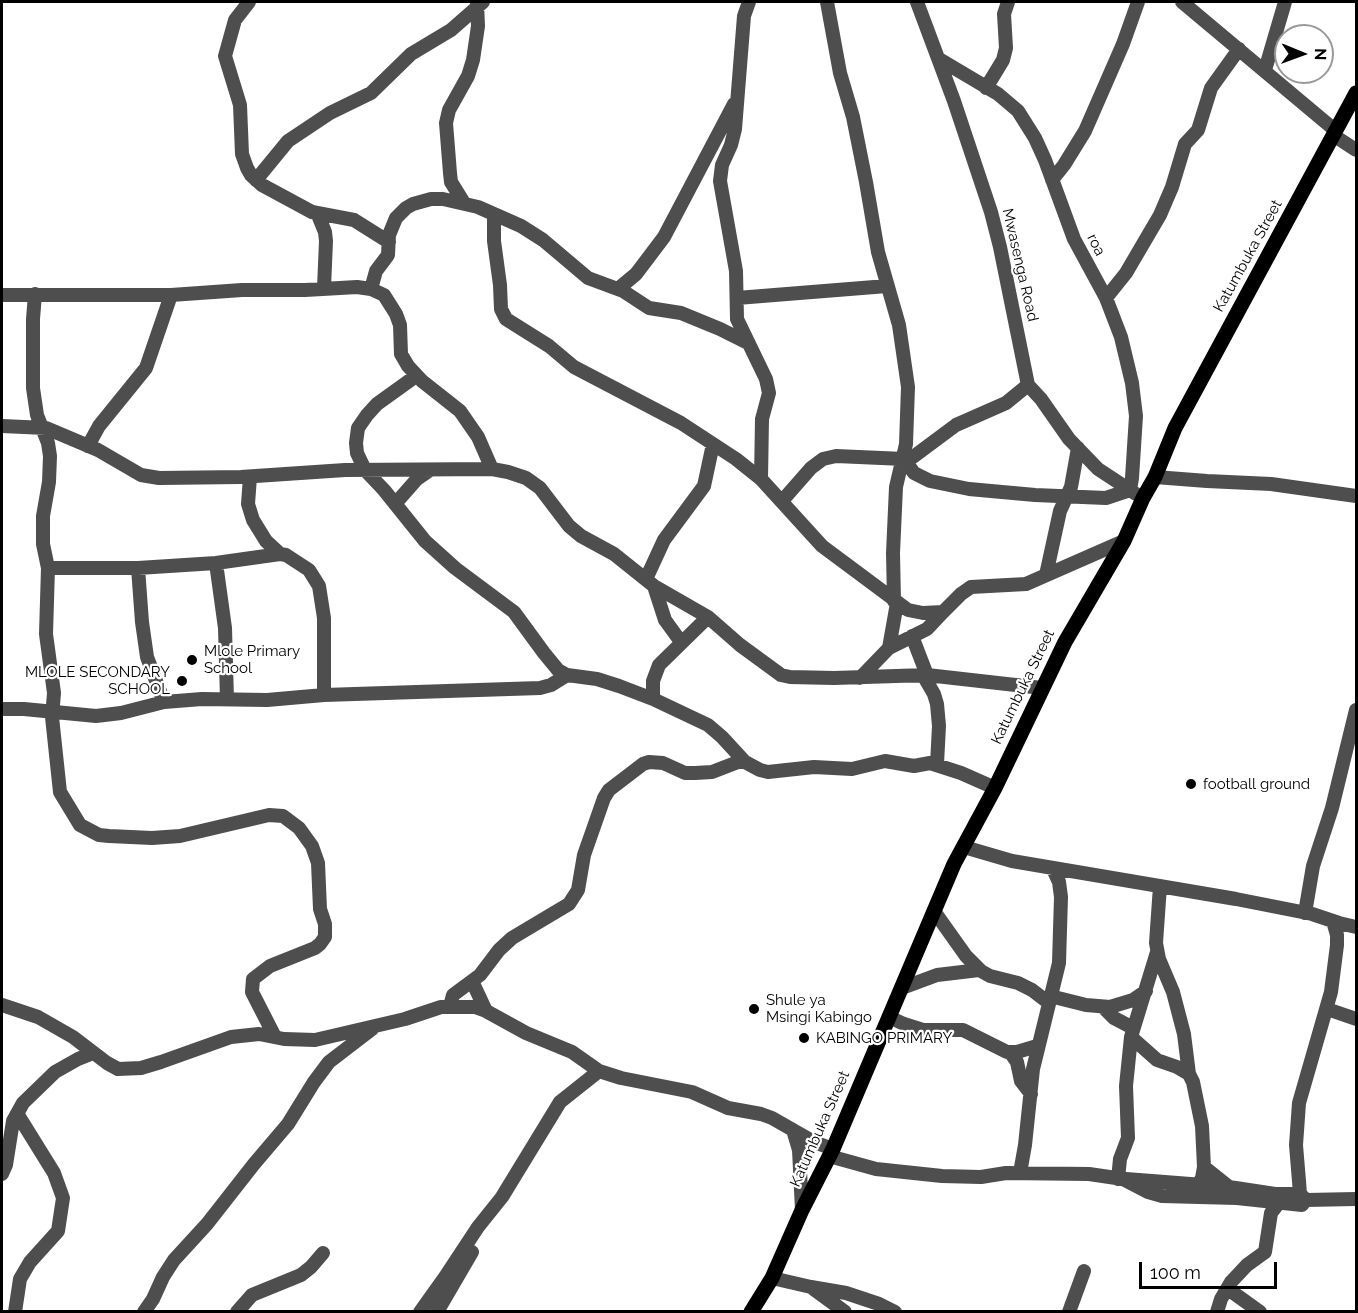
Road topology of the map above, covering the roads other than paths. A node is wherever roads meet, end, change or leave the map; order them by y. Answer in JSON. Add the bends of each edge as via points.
{"nodes":[{"id":1,"x":249,"y":2,"type":"edge"},
{"id":2,"x":749,"y":2,"type":"edge"},
{"id":3,"x":826,"y":2,"type":"edge"},
{"id":4,"x":917,"y":2,"type":"edge"},
{"id":5,"x":1008,"y":2,"type":"edge"},
{"id":6,"x":1138,"y":2,"type":"edge"},
{"id":7,"x":1182,"y":2,"type":"edge"},
{"id":8,"x":1285,"y":2,"type":"edge"},
{"id":9,"x":479,"y":4,"type":"edge"},
{"id":10,"x":1239,"y":49,"type":"junction"},
{"id":11,"x":939,"y":59,"type":"junction"},
{"id":12,"x":1265,"y":70,"type":"junction"},
{"id":13,"x":986,"y":88,"type":"junction"},
{"id":14,"x":1356,"y":93,"type":"edge"},
{"id":15,"x":736,"y":100,"type":"junction"},
{"id":16,"x":1334,"y":133,"type":"junction"},
{"id":17,"x":1356,"y":150,"type":"edge"},
{"id":18,"x":255,"y":180,"type":"junction"},
{"id":19,"x":1052,"y":180,"type":"junction"},
{"id":20,"x":464,"y":203,"type":"junction"},
{"id":21,"x":494,"y":214,"type":"junction"},
{"id":22,"x":318,"y":215,"type":"junction"},
{"id":23,"x":389,"y":242,"type":"junction"},
{"id":24,"x":887,"y":286,"type":"junction"},
{"id":25,"x":324,"y":288,"type":"junction"},
{"id":26,"x":371,"y":289,"type":"junction"},
{"id":27,"x":618,"y":289,"type":"junction"},
{"id":28,"x":35,"y":294,"type":"junction"},
{"id":29,"x":2,"y":295,"type":"edge"},
{"id":30,"x":171,"y":295,"type":"junction"},
{"id":31,"x":737,"y":298,"type":"junction"},
{"id":32,"x":1106,"y":298,"type":"junction"},
{"id":33,"x":748,"y":343,"type":"junction"},
{"id":34,"x":416,"y":376,"type":"junction"},
{"id":35,"x":1028,"y":385,"type":"junction"},
{"id":36,"x":2,"y":426,"type":"edge"},
{"id":37,"x":42,"y":427,"type":"junction"},
{"id":38,"x":713,"y":444,"type":"junction"},
{"id":39,"x":87,"y":446,"type":"junction"},
{"id":40,"x":1078,"y":448,"type":"junction"},
{"id":41,"x":903,"y":459,"type":"junction"},
{"id":42,"x":492,"y":469,"type":"junction"},
{"id":43,"x":366,"y":470,"type":"junction"},
{"id":44,"x":430,"y":470,"type":"junction"},
{"id":45,"x":250,"y":477,"type":"junction"},
{"id":46,"x":1155,"y":477,"type":"junction"},
{"id":47,"x":761,"y":479,"type":"junction"},
{"id":48,"x":1136,"y":494,"type":"junction"},
{"id":49,"x":1356,"y":496,"type":"edge"},
{"id":50,"x":1066,"y":497,"type":"junction"},
{"id":51,"x":782,"y":501,"type":"junction"},
{"id":52,"x":395,"y":504,"type":"junction"},
{"id":53,"x":1124,"y":541,"type":"junction"},
{"id":54,"x":280,"y":554,"type":"junction"},
{"id":55,"x":216,"y":563,"type":"junction"},
{"id":56,"x":48,"y":568,"type":"junction"},
{"id":57,"x":138,"y":568,"type":"junction"},
{"id":58,"x":1046,"y":575,"type":"junction"},
{"id":59,"x":650,"y":582,"type":"junction"},
{"id":60,"x":895,"y":604,"type":"junction"},
{"id":61,"x":943,"y":612,"type":"junction"},
{"id":62,"x":708,"y":617,"type":"junction"},
{"id":63,"x":916,"y":634,"type":"junction"},
{"id":64,"x":681,"y":642,"type":"junction"},
{"id":65,"x":889,"y":648,"type":"junction"},
{"id":66,"x":567,"y":675,"type":"junction"},
{"id":67,"x":925,"y":675,"type":"junction"},
{"id":68,"x":860,"y":678,"type":"junction"},
{"id":69,"x":1042,"y":688,"type":"junction"},
{"id":70,"x":324,"y":695,"type":"junction"},
{"id":71,"x":227,"y":699,"type":"junction"},
{"id":72,"x":653,"y":699,"type":"junction"},
{"id":73,"x":165,"y":702,"type":"junction"},
{"id":74,"x":2,"y":709,"type":"edge"},
{"id":75,"x":52,"y":712,"type":"junction"},
{"id":76,"x":1356,"y":715,"type":"edge"},
{"id":77,"x":744,"y":762,"type":"junction"},
{"id":78,"x":937,"y":764,"type":"junction"},
{"id":79,"x":995,"y":788,"type":"junction"},
{"id":80,"x":964,"y":847,"type":"junction"},
{"id":81,"x":1053,"y":869,"type":"junction"},
{"id":82,"x":1160,"y":886,"type":"junction"},
{"id":83,"x":934,"y":911,"type":"junction"},
{"id":84,"x":1305,"y":913,"type":"junction"},
{"id":85,"x":1333,"y":921,"type":"junction"},
{"id":86,"x":1356,"y":927,"type":"edge"},
{"id":87,"x":1157,"y":950,"type":"junction"},
{"id":88,"x":979,"y":970,"type":"junction"},
{"id":89,"x":472,"y":981,"type":"junction"},
{"id":90,"x":902,"y":988,"type":"junction"},
{"id":91,"x":1146,"y":992,"type":"junction"},
{"id":92,"x":1050,"y":1000,"type":"junction"},
{"id":93,"x":2,"y":1005,"type":"edge"},
{"id":94,"x":450,"y":1006,"type":"junction"},
{"id":95,"x":1102,"y":1006,"type":"junction"},
{"id":96,"x":1327,"y":1009,"type":"junction"},
{"id":97,"x":486,"y":1011,"type":"junction"},
{"id":98,"x":889,"y":1017,"type":"junction"},
{"id":99,"x":1356,"y":1019,"type":"edge"},
{"id":100,"x":375,"y":1026,"type":"junction"},
{"id":101,"x":1132,"y":1032,"type":"junction"},
{"id":102,"x":275,"y":1037,"type":"junction"},
{"id":103,"x":1038,"y":1046,"type":"junction"},
{"id":104,"x":1010,"y":1052,"type":"junction"},
{"id":105,"x":93,"y":1053,"type":"junction"},
{"id":106,"x":599,"y":1071,"type":"junction"},
{"id":107,"x":1189,"y":1074,"type":"junction"},
{"id":108,"x":1031,"y":1094,"type":"junction"},
{"id":109,"x":18,"y":1115,"type":"junction"},
{"id":110,"x":793,"y":1130,"type":"junction"},
{"id":111,"x":831,"y":1152,"type":"junction"},
{"id":112,"x":1204,"y":1167,"type":"junction"},
{"id":113,"x":1020,"y":1173,"type":"junction"},
{"id":114,"x":2,"y":1174,"type":"edge"},
{"id":115,"x":1121,"y":1179,"type":"junction"},
{"id":116,"x":1229,"y":1187,"type":"junction"},
{"id":117,"x":1195,"y":1191,"type":"junction"},
{"id":118,"x":1303,"y":1197,"type":"junction"},
{"id":119,"x":1356,"y":1199,"type":"edge"},
{"id":120,"x":1278,"y":1204,"type":"junction"},
{"id":121,"x":802,"y":1210,"type":"junction"},
{"id":122,"x":323,"y":1253,"type":"dead end"},
{"id":123,"x":1084,"y":1270,"type":"dead end"},
{"id":124,"x":772,"y":1278,"type":"junction"},
{"id":125,"x":811,"y":1287,"type":"junction"},
{"id":126,"x":1228,"y":1288,"type":"junction"},
{"id":127,"x":15,"y":1311,"type":"edge"},
{"id":128,"x":144,"y":1311,"type":"edge"},
{"id":129,"x":237,"y":1311,"type":"edge"},
{"id":130,"x":420,"y":1311,"type":"edge"},
{"id":131,"x":437,"y":1311,"type":"edge"},
{"id":132,"x":750,"y":1311,"type":"edge"},
{"id":133,"x":845,"y":1311,"type":"edge"},
{"id":134,"x":895,"y":1311,"type":"edge"},
{"id":135,"x":1069,"y":1311,"type":"edge"},
{"id":136,"x":1217,"y":1311,"type":"edge"},
{"id":137,"x":1260,"y":1311,"type":"edge"}],
"edges":[{"from":1,"to":18,"type":"street","via":[[235,20],[225,57],[240,105],[242,154]]},
{"from":2,"to":15,"type":"street","via":[[745,9]]},
{"from":3,"to":24,"type":"street"},
{"from":4,"to":11,"type":"street","name":"Mwasenga Road"},
{"from":5,"to":13,"type":"street","via":[[1003,60]]},
{"from":6,"to":19,"type":"street","via":[[1085,131]]},
{"from":7,"to":10,"type":"street"},
{"from":8,"to":12,"type":"street"},
{"from":9,"to":18,"type":"street","via":[[451,30],[411,54],[371,93],[330,113],[288,141]]},
{"from":9,"to":20,"type":"street","via":[[473,60],[446,123],[452,182]]},
{"from":10,"to":12,"type":"street"},
{"from":10,"to":32,"type":"street","via":[[1211,88],[1198,130],[1185,144],[1160,214],[1126,273]]},
{"from":11,"to":13,"type":"street","name":"roa"},
{"from":11,"to":35,"type":"street","name":"Mwasenga Road","via":[[994,221]]},
{"from":12,"to":16,"type":"street"},
{"from":13,"to":19,"type":"street","name":"roa","via":[[1018,111],[1035,138]]},
{"from":14,"to":16,"type":"main road","name":"Katumbuka Street"},
{"from":15,"to":27,"type":"street","via":[[664,237],[636,274]]},
{"from":15,"to":31,"type":"street","via":[[735,129],[720,182]]},
{"from":16,"to":17,"type":"street"},
{"from":16,"to":46,"type":"main road","name":"Katumbuka Street","via":[[1175,428]]},
{"from":18,"to":22,"type":"street"},
{"from":19,"to":32,"type":"street","name":"roa","via":[[1074,239]]},
{"from":20,"to":21,"type":"street"},
{"from":20,"to":23,"type":"street","via":[[431,199],[413,204],[396,218]]},
{"from":21,"to":27,"type":"street","via":[[530,230],[588,278]]},
{"from":21,"to":38,"type":"street","via":[[501,309],[506,319],[574,367]]},
{"from":22,"to":23,"type":"street","via":[[354,220]]},
{"from":22,"to":25,"type":"street","via":[[326,241]]},
{"from":23,"to":26,"type":"street","via":[[388,257],[376,271]]},
{"from":24,"to":31,"type":"street"},
{"from":24,"to":41,"type":"street","via":[[899,325],[908,387]]},
{"from":25,"to":26,"type":"street"},
{"from":25,"to":30,"type":"street"},
{"from":26,"to":34,"type":"street","via":[[384,295],[392,306],[400,325],[402,358]]},
{"from":27,"to":33,"type":"street","via":[[649,308],[681,313]]},
{"from":28,"to":29,"type":"street"},
{"from":28,"to":30,"type":"street"},
{"from":28,"to":37,"type":"street","via":[[33,388]]},
{"from":30,"to":39,"type":"street","via":[[146,368]]},
{"from":31,"to":33,"type":"street","via":[[737,319]]},
{"from":32,"to":48,"type":"street","name":"roa","via":[[1132,383]]},
{"from":33,"to":47,"type":"street","via":[[769,393],[762,419]]},
{"from":34,"to":42,"type":"street","via":[[460,411],[478,437]]},
{"from":34,"to":43,"type":"street","via":[[360,423],[357,453]]},
{"from":35,"to":40,"type":"street","name":"Mwasenga Road"},
{"from":35,"to":41,"type":"street","via":[[1006,403],[956,425],[918,456]]},
{"from":36,"to":37,"type":"street"},
{"from":37,"to":39,"type":"street"},
{"from":37,"to":56,"type":"street","via":[[50,456],[42,526]]},
{"from":38,"to":47,"type":"street"},
{"from":38,"to":59,"type":"street","via":[[704,486],[664,540]]},
{"from":39,"to":45,"type":"street","via":[[145,476]]},
{"from":40,"to":48,"type":"street","name":"Mwasenga Road","via":[[1098,469]]},
{"from":40,"to":50,"type":"street"},
{"from":41,"to":50,"type":"street","via":[[914,473],[930,481],[969,489]]},
{"from":41,"to":51,"type":"street","via":[[823,459]]},
{"from":41,"to":60,"type":"street","via":[[896,487],[892,553]]},
{"from":42,"to":44,"type":"street"},
{"from":42,"to":59,"type":"street","via":[[518,474],[532,482],[573,530],[614,554]]},
{"from":43,"to":44,"type":"street"},
{"from":43,"to":45,"type":"street"},
{"from":43,"to":52,"type":"street"},
{"from":44,"to":52,"type":"street","via":[[405,490]]},
{"from":45,"to":54,"type":"street","via":[[248,504],[253,520]]},
{"from":46,"to":48,"type":"main road","name":"Katumbuka Street"},
{"from":46,"to":49,"type":"street","via":[[1271,484]]},
{"from":47,"to":51,"type":"street"},
{"from":48,"to":50,"type":"street"},
{"from":48,"to":53,"type":"main road","name":"Katumbuka Street"},
{"from":50,"to":58,"type":"street","via":[[1059,511]]},
{"from":51,"to":60,"type":"street","via":[[822,546]]},
{"from":52,"to":66,"type":"street","via":[[425,541],[514,612],[552,663]]},
{"from":53,"to":58,"type":"street"},
{"from":53,"to":69,"type":"main road","name":"Katumbuka Street"},
{"from":54,"to":55,"type":"street"},
{"from":54,"to":70,"type":"street","via":[[309,570],[319,586],[324,618]]},
{"from":55,"to":57,"type":"street"},
{"from":55,"to":71,"type":"street","via":[[225,628]]},
{"from":56,"to":57,"type":"street"},
{"from":56,"to":75,"type":"street","via":[[45,622],[54,693]]},
{"from":57,"to":73,"type":"street","via":[[147,657]]},
{"from":58,"to":61,"type":"street","via":[[1026,584],[971,587]]},
{"from":59,"to":62,"type":"street"},
{"from":59,"to":64,"type":"street","via":[[665,621]]},
{"from":60,"to":61,"type":"street","via":[[915,613]]},
{"from":60,"to":63,"type":"street"},
{"from":60,"to":65,"type":"street"},
{"from":61,"to":63,"type":"street","via":[[927,629]]},
{"from":62,"to":64,"type":"street"},
{"from":62,"to":68,"type":"street","via":[[781,675]]},
{"from":63,"to":65,"type":"street"},
{"from":63,"to":67,"type":"street"},
{"from":64,"to":72,"type":"street","via":[[655,671]]},
{"from":65,"to":68,"type":"street"},
{"from":66,"to":70,"type":"street","via":[[540,688]]},
{"from":66,"to":72,"type":"street","via":[[597,679]]},
{"from":67,"to":68,"type":"street"},
{"from":67,"to":69,"type":"street"},
{"from":67,"to":78,"type":"street","via":[[937,704]]},
{"from":69,"to":79,"type":"main road","name":"Katumbuka Street"},
{"from":70,"to":71,"type":"street"},
{"from":71,"to":73,"type":"street"},
{"from":72,"to":77,"type":"street","via":[[708,725]]},
{"from":73,"to":75,"type":"street","via":[[109,715]]},
{"from":74,"to":75,"type":"street"},
{"from":75,"to":102,"type":"street","via":[[60,792],[80,825],[90,831],[110,836],[161,837],[277,815],[289,820],[308,840],[320,872],[325,937],[315,948],[270,966],[253,978],[252,992]]},
{"from":76,"to":84,"type":"street","via":[[1313,866]]},
{"from":77,"to":78,"type":"street","via":[[768,772],[814,767],[852,769],[885,761]]},
{"from":77,"to":89,"type":"street","via":[[695,774],[667,764],[647,763],[609,790],[584,855],[578,890],[569,904],[512,938]]},
{"from":78,"to":79,"type":"street"},
{"from":79,"to":80,"type":"main road","name":"Katumbuka Street"},
{"from":80,"to":81,"type":"street"},
{"from":80,"to":83,"type":"main road","name":"Katumbuka Street"},
{"from":81,"to":82,"type":"street"},
{"from":81,"to":92,"type":"street","via":[[1059,882],[1061,918],[1059,963]]},
{"from":82,"to":84,"type":"street"},
{"from":82,"to":87,"type":"street"},
{"from":83,"to":88,"type":"street"},
{"from":83,"to":90,"type":"main road","name":"Katumbuka Street"},
{"from":84,"to":85,"type":"street"},
{"from":85,"to":86,"type":"street"},
{"from":85,"to":96,"type":"street","via":[[1337,945]]},
{"from":87,"to":91,"type":"street"},
{"from":87,"to":107,"type":"street","via":[[1184,1034]]},
{"from":88,"to":90,"type":"street","via":[[937,975]]},
{"from":88,"to":92,"type":"street","via":[[1018,983]]},
{"from":89,"to":94,"type":"street","via":[[453,995]]},
{"from":89,"to":97,"type":"street"},
{"from":90,"to":98,"type":"main road","name":"Katumbuka Street"},
{"from":91,"to":95,"type":"street","via":[[1122,1004]]},
{"from":91,"to":101,"type":"street"},
{"from":92,"to":95,"type":"street"},
{"from":92,"to":103,"type":"street"},
{"from":93,"to":105,"type":"street","via":[[38,1017]]},
{"from":94,"to":97,"type":"street"},
{"from":94,"to":100,"type":"street"},
{"from":95,"to":101,"type":"street"},
{"from":96,"to":99,"type":"street"},
{"from":96,"to":118,"type":"street","via":[[1299,1103],[1296,1145]]},
{"from":97,"to":106,"type":"street","via":[[572,1052]]},
{"from":98,"to":104,"type":"street","via":[[923,1030],[963,1030]]},
{"from":98,"to":111,"type":"main road","name":"Katumbuka Street"},
{"from":100,"to":102,"type":"street","via":[[315,1040]]},
{"from":100,"to":128,"type":"street","via":[[324,1068],[279,1136],[174,1260]]},
{"from":101,"to":107,"type":"street","via":[[1157,1060]]},
{"from":101,"to":115,"type":"street","via":[[1126,1086],[1128,1138],[1120,1159]]},
{"from":102,"to":105,"type":"street","via":[[231,1037],[171,1060],[131,1069],[116,1068]]},
{"from":103,"to":104,"type":"street"},
{"from":103,"to":108,"type":"street"},
{"from":104,"to":108,"type":"street","via":[[1021,1081]]},
{"from":105,"to":109,"type":"street","via":[[55,1072],[27,1098]]},
{"from":106,"to":110,"type":"street","via":[[692,1092],[728,1108],[761,1113]]},
{"from":106,"to":130,"type":"street","via":[[560,1102],[502,1197]]},
{"from":106,"to":131,"type":"street","via":[[560,1104]]},
{"from":107,"to":112,"type":"street","via":[[1202,1126]]},
{"from":108,"to":113,"type":"street"},
{"from":109,"to":114,"type":"street","via":[[13,1121]]},
{"from":109,"to":127,"type":"street","via":[[54,1173],[63,1198],[58,1231],[30,1262],[20,1280]]},
{"from":110,"to":111,"type":"street"},
{"from":110,"to":121,"type":"street","via":[[799,1150]]},
{"from":111,"to":113,"type":"street","via":[[876,1169],[981,1178]]},
{"from":111,"to":121,"type":"main road","name":"Katumbuka Street"},
{"from":112,"to":116,"type":"street"},
{"from":112,"to":117,"type":"street"},
{"from":113,"to":115,"type":"street","via":[[1089,1174]]},
{"from":115,"to":117,"type":"street"},
{"from":116,"to":117,"type":"street"},
{"from":116,"to":118,"type":"street"},
{"from":117,"to":120,"type":"street"},
{"from":118,"to":119,"type":"street"},
{"from":118,"to":120,"type":"street","via":[[1302,1205]]},
{"from":120,"to":126,"type":"street","via":[[1271,1214],[1265,1252],[1247,1265]]},
{"from":121,"to":124,"type":"main road","name":"Katumbuka Street"},
{"from":122,"to":129,"type":"street","via":[[301,1275],[252,1295]]},
{"from":123,"to":135,"type":"street"},
{"from":124,"to":125,"type":"street"},
{"from":124,"to":132,"type":"main road","name":"Katumbuka Street"},
{"from":125,"to":133,"type":"street"},
{"from":125,"to":134,"type":"street","via":[[846,1293]]},
{"from":126,"to":136,"type":"street"},
{"from":126,"to":137,"type":"street"}]}
